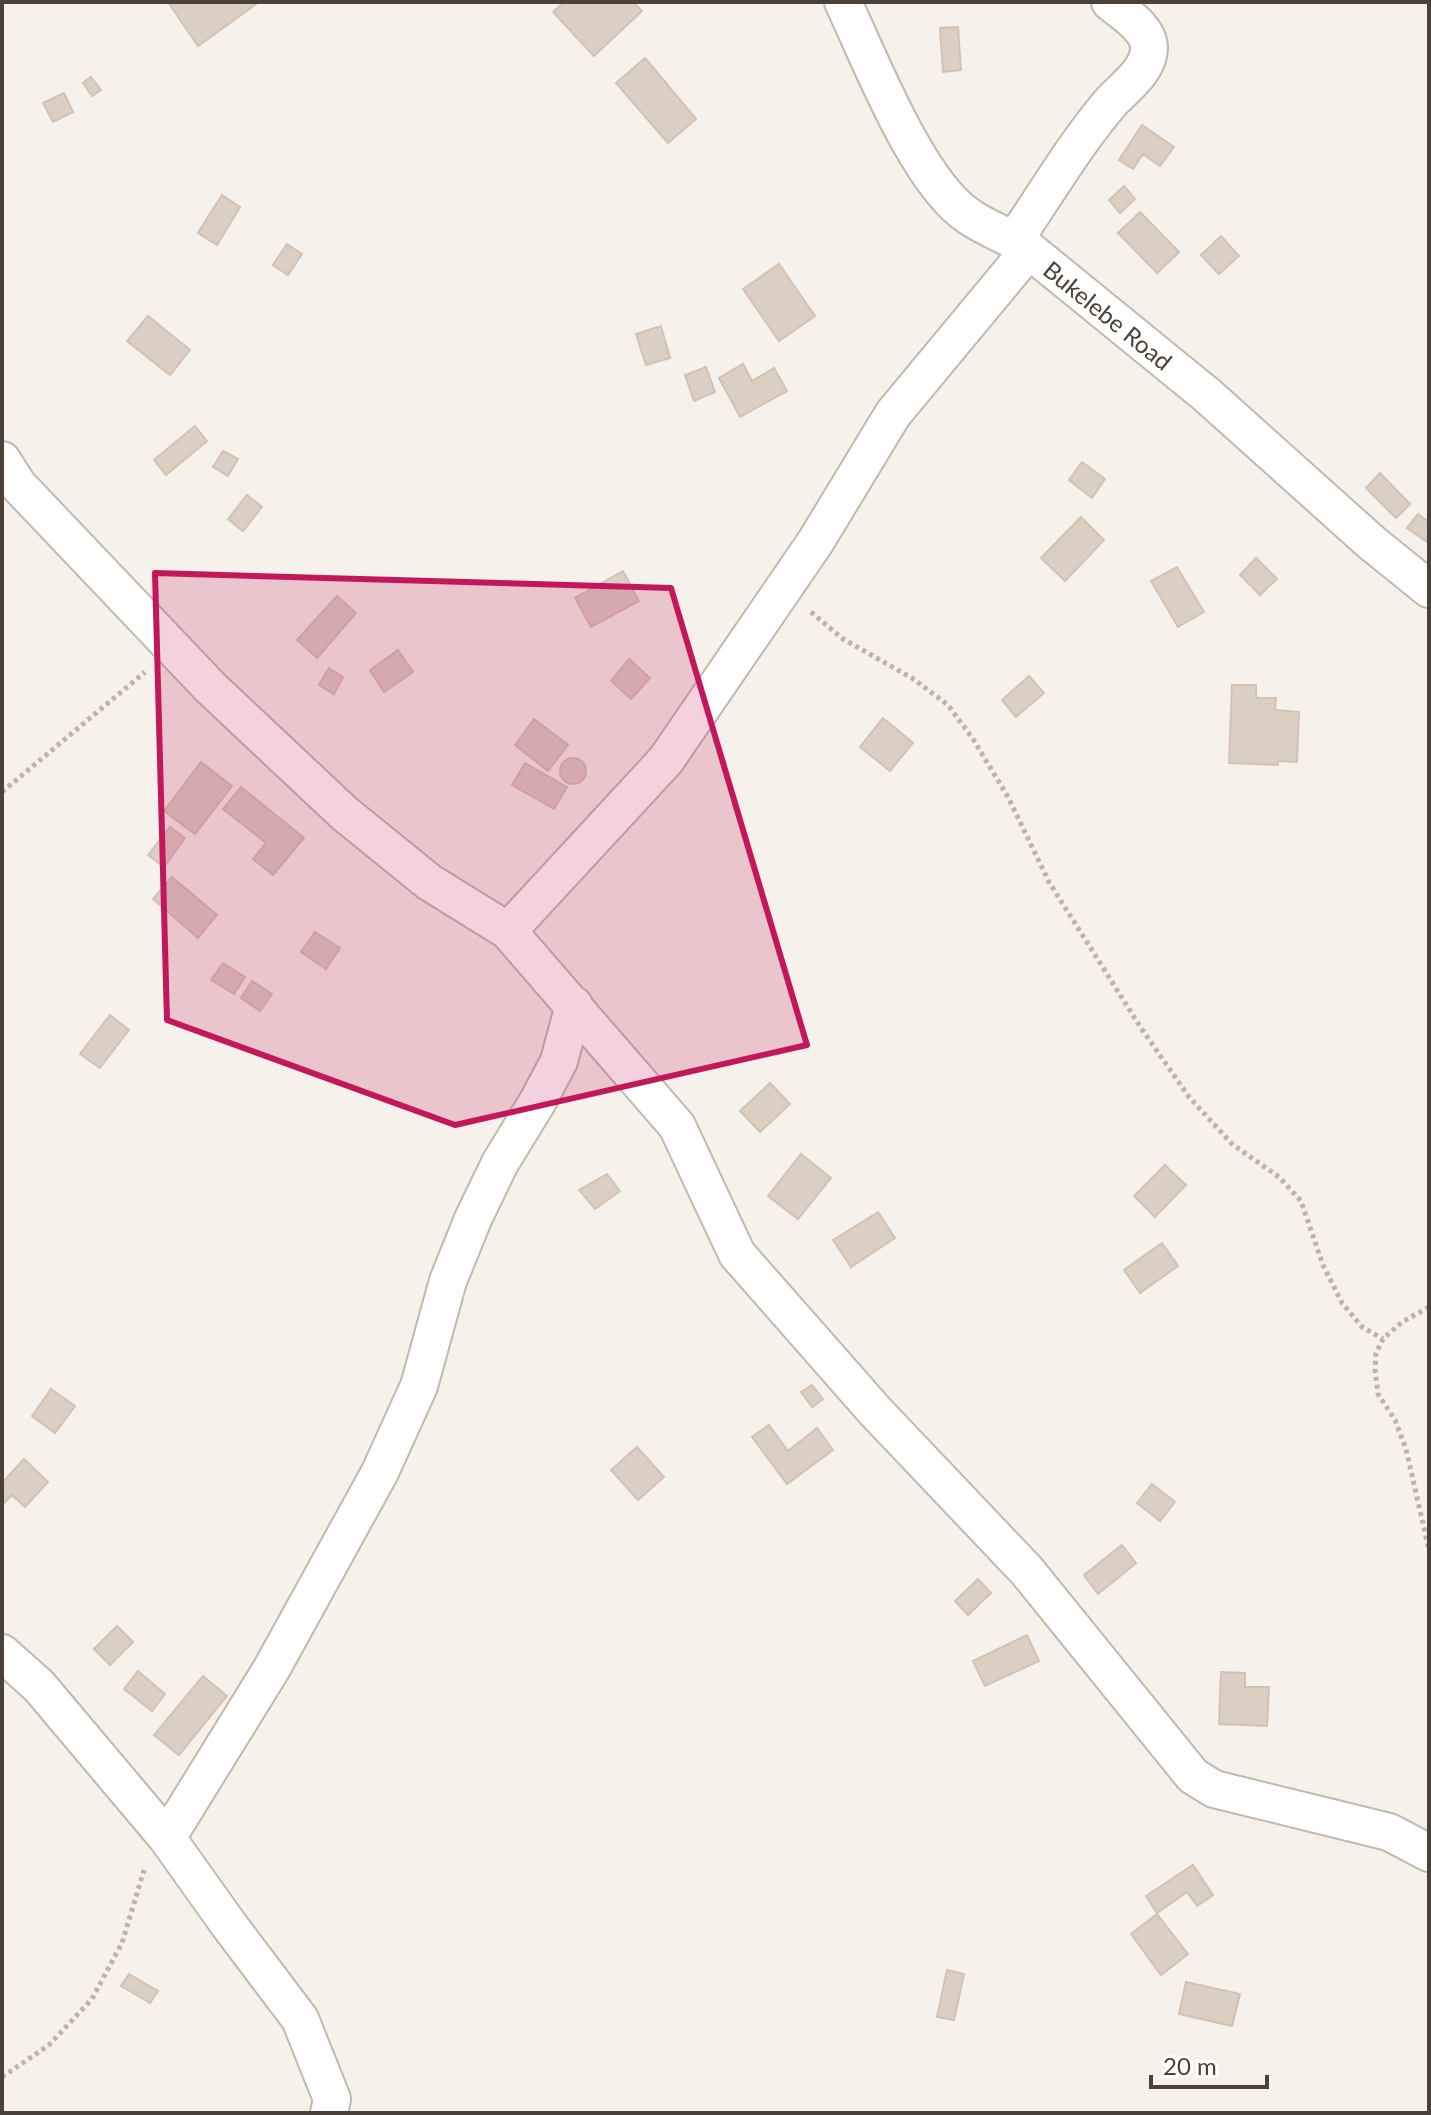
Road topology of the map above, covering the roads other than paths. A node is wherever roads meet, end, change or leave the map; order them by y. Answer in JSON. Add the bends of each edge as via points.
{"nodes":[{"id":1,"x":843,"y":2,"type":"edge"},
{"id":2,"x":1110,"y":2,"type":"edge"},
{"id":3,"x":1022,"y":245,"type":"junction"},
{"id":4,"x":2,"y":460,"type":"edge"},
{"id":5,"x":1429,"y":589,"type":"edge"},
{"id":6,"x":508,"y":931,"type":"junction"},
{"id":7,"x":574,"y":1005,"type":"junction"},
{"id":8,"x":2,"y":1653,"type":"edge"},
{"id":9,"x":162,"y":1832,"type":"junction"},
{"id":10,"x":1429,"y":1853,"type":"edge"},
{"id":11,"x":335,"y":2108,"type":"edge"}],
"edges":[{"from":1,"to":3,"type":"street","name":"Bukelebe Road","via":[[891,106],[938,188],[969,217]]},
{"from":2,"to":3,"type":"street","via":[[1134,21],[1149,42],[1149,51],[1142,70],[1110,104]]},
{"from":3,"to":5,"type":"street","name":"Bukelebe Road","via":[[1207,395]]},
{"from":3,"to":6,"type":"street","via":[[893,414],[816,541],[666,760]]},
{"from":4,"to":6,"type":"street","via":[[18,485],[210,687],[344,813],[429,882]]},
{"from":6,"to":7,"type":"street"},
{"from":7,"to":9,"type":"street","via":[[559,1061],[473,1219],[448,1281],[419,1386],[380,1472],[272,1668]]},
{"from":7,"to":10,"type":"street","via":[[677,1126],[737,1254],[875,1411],[1027,1571],[1193,1776],[1214,1789],[1389,1832]]},
{"from":8,"to":9,"type":"street","via":[[39,1686]]},
{"from":9,"to":11,"type":"street","via":[[300,2019]]}]}
